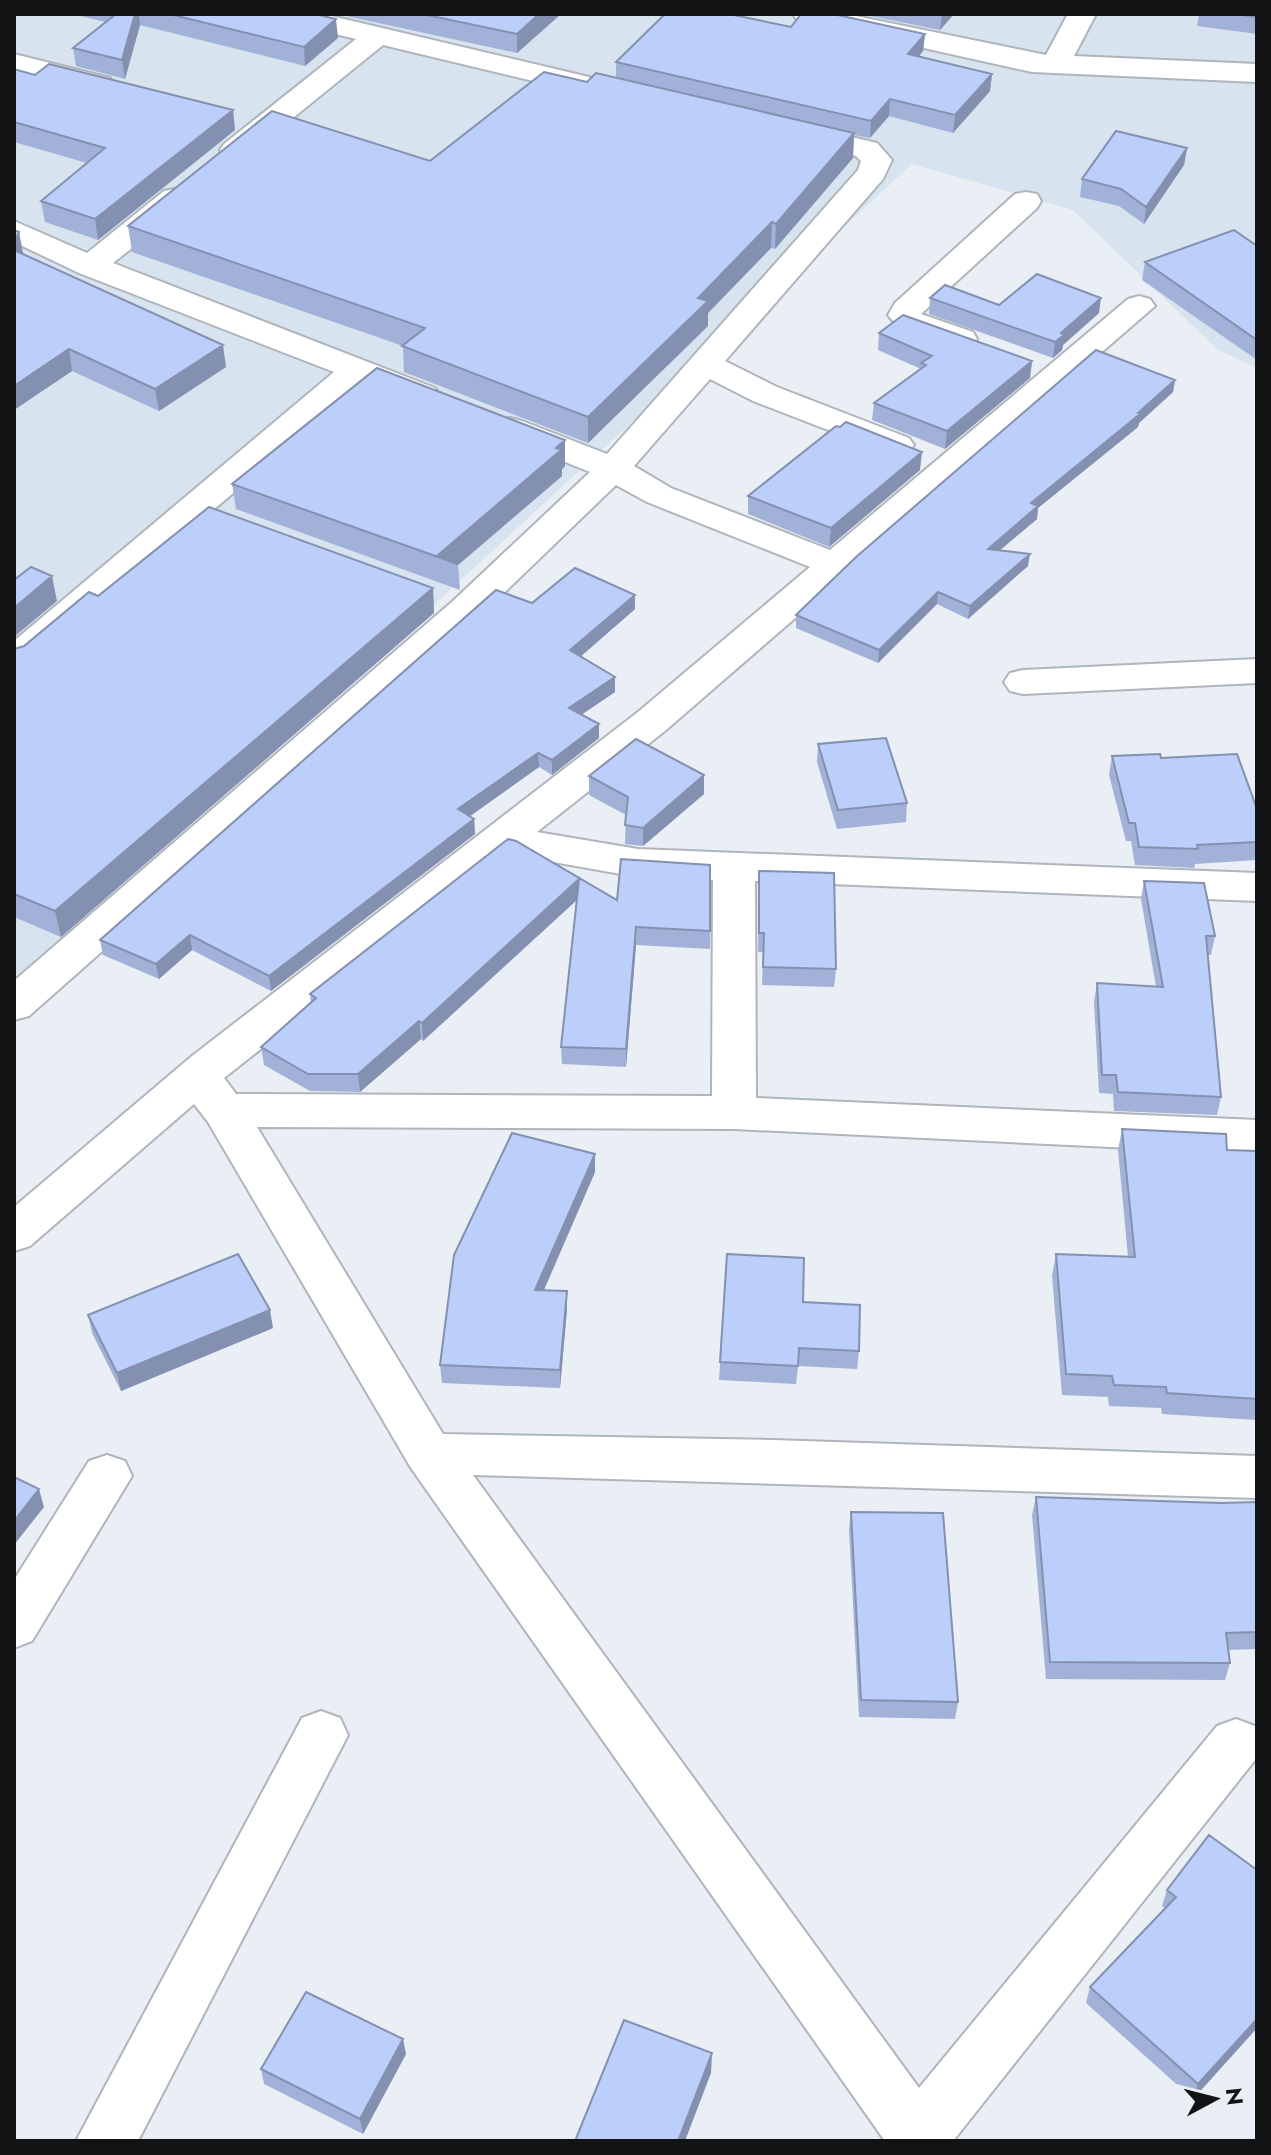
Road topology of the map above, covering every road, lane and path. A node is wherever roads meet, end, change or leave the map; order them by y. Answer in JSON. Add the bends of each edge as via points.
{"nodes":[{"id":1,"x":287,"y":14,"type":"edge"},
{"id":2,"x":807,"y":14,"type":"edge"},
{"id":3,"x":1082,"y":14,"type":"edge"},
{"id":4,"x":377,"y":36,"type":"junction"},
{"id":5,"x":14,"y":63,"type":"edge"},
{"id":6,"x":1056,"y":64,"type":"junction"},
{"id":7,"x":1227,"y":72,"type":"junction"},
{"id":8,"x":1257,"y":73,"type":"edge"},
{"id":9,"x":132,"y":92,"type":"edge"},
{"id":10,"x":636,"y":96,"type":"edge"},
{"id":11,"x":1257,"y":100,"type":"edge"},
{"id":12,"x":235,"y":119,"type":"dead end"},
{"id":13,"x":759,"y":124,"type":"edge"},
{"id":14,"x":265,"y":126,"type":"junction"},
{"id":15,"x":1026,"y":201,"type":"dead end"},
{"id":16,"x":14,"y":230,"type":"edge"},
{"id":17,"x":90,"y":266,"type":"junction"},
{"id":18,"x":1139,"y":306,"type":"dead end"},
{"id":19,"x":985,"y":347,"type":"edge"},
{"id":20,"x":705,"y":364,"type":"junction"},
{"id":21,"x":358,"y":369,"type":"junction"},
{"id":22,"x":952,"y":467,"type":"junction"},
{"id":23,"x":613,"y":469,"type":"junction"},
{"id":24,"x":836,"y":565,"type":"junction"},
{"id":25,"x":14,"y":661,"type":"edge"},
{"id":26,"x":1257,"y":671,"type":"edge"},
{"id":27,"x":1023,"y":682,"type":"dead end"},
{"id":28,"x":501,"y":839,"type":"junction"},
{"id":29,"x":734,"y":867,"type":"junction"},
{"id":30,"x":1257,"y":887,"type":"edge"},
{"id":31,"x":14,"y":1005,"type":"edge"},
{"id":32,"x":210,"y":1093,"type":"junction"},
{"id":33,"x":734,"y":1113,"type":"junction"},
{"id":34,"x":1257,"y":1137,"type":"edge"},
{"id":35,"x":14,"y":1233,"type":"edge"},
{"id":36,"x":429,"y":1454,"type":"junction"},
{"id":37,"x":107,"y":1476,"type":"dead end"},
{"id":38,"x":1257,"y":1477,"type":"edge"},
{"id":39,"x":14,"y":1625,"type":"edge"},
{"id":40,"x":321,"y":1735,"type":"dead end"},
{"id":41,"x":1236,"y":1743,"type":"dead end"},
{"id":42,"x":919,"y":2139,"type":"edge"},
{"id":43,"x":106,"y":2141,"type":"edge"}],
"edges":[{"from":1,"to":4,"type":"street"},
{"from":2,"to":6,"type":"street"},
{"from":3,"to":6,"type":"street"},
{"from":4,"to":10,"type":"street"},
{"from":4,"to":14,"type":"street"},
{"from":5,"to":9,"type":"street"},
{"from":6,"to":7,"type":"street"},
{"from":7,"to":8,"type":"street"},
{"from":7,"to":11,"type":"street"},
{"from":12,"to":14,"type":"street"},
{"from":13,"to":20,"type":"street","via":[[866,149],[877,160],[872,173]]},
{"from":14,"to":17,"type":"street"},
{"from":15,"to":19,"type":"street","via":[[904,315]]},
{"from":16,"to":17,"type":"street"},
{"from":17,"to":21,"type":"street"},
{"from":18,"to":22,"type":"street","via":[[1045,369]]},
{"from":20,"to":22,"type":"street","via":[[765,394]]},
{"from":20,"to":23,"type":"street"},
{"from":21,"to":23,"type":"street"},
{"from":21,"to":25,"type":"street","via":[[208,514]]},
{"from":22,"to":24,"type":"street"},
{"from":23,"to":24,"type":"street","via":[[659,495]]},
{"from":23,"to":31,"type":"street","via":[[451,604]]},
{"from":24,"to":28,"type":"street","via":[[652,721]]},
{"from":26,"to":27,"type":"street"},
{"from":28,"to":29,"type":"street","via":[[638,863]]},
{"from":28,"to":32,"type":"street"},
{"from":29,"to":30,"type":"street"},
{"from":29,"to":33,"type":"street"},
{"from":32,"to":33,"type":"street"},
{"from":32,"to":35,"type":"street"},
{"from":32,"to":36,"type":"street"},
{"from":33,"to":34,"type":"street"},
{"from":36,"to":38,"type":"street"},
{"from":36,"to":42,"type":"street"},
{"from":37,"to":39,"type":"street"},
{"from":40,"to":43,"type":"street"},
{"from":41,"to":42,"type":"street"}]}
